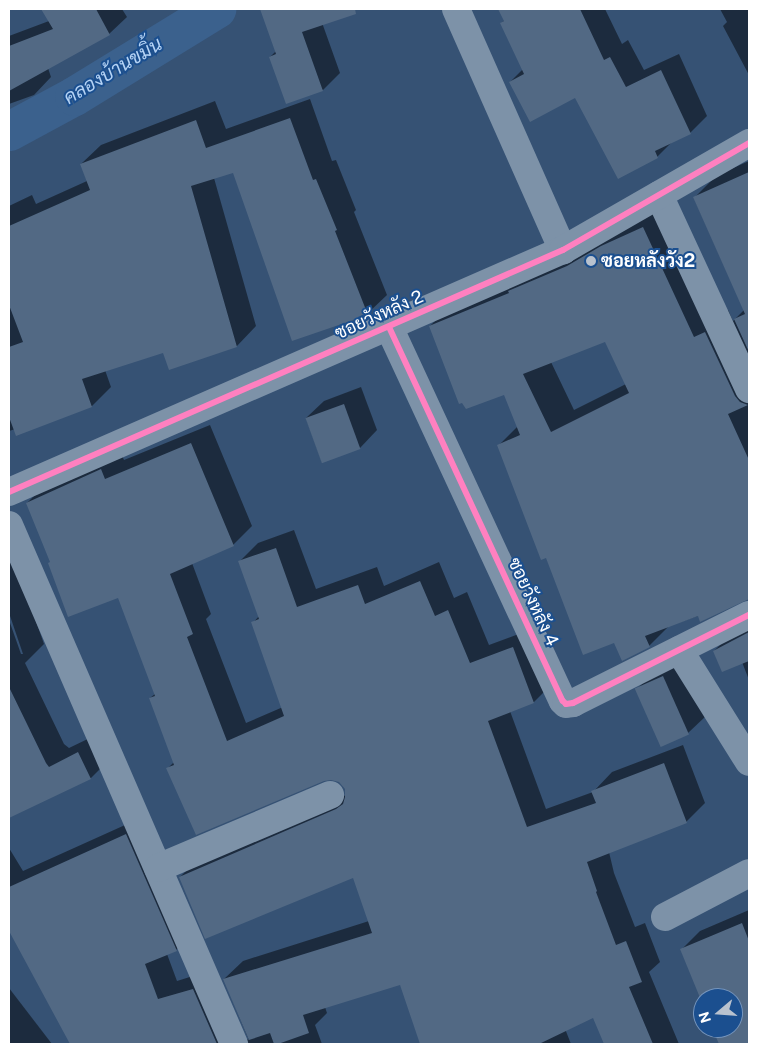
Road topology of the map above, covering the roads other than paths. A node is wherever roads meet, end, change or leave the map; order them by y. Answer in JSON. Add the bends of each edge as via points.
{"nodes":[{"id":1,"x":456,"y":9,"type":"edge"},
{"id":2,"x":749,"y":142,"type":"edge"},
{"id":3,"x":659,"y":195,"type":"junction"},
{"id":4,"x":564,"y":250,"type":"junction"},
{"id":5,"x":389,"y":327,"type":"junction"},
{"id":6,"x":749,"y":388,"type":"edge"},
{"id":7,"x":9,"y":492,"type":"edge"},
{"id":8,"x":9,"y":525,"type":"edge"},
{"id":9,"x":749,"y":615,"type":"edge"},
{"id":10,"x":679,"y":650,"type":"junction"},
{"id":11,"x":749,"y":762,"type":"edge"},
{"id":12,"x":330,"y":794,"type":"dead end"},
{"id":13,"x":158,"y":868,"type":"junction"},
{"id":14,"x":749,"y":872,"type":"edge"},
{"id":15,"x":665,"y":917,"type":"dead end"},
{"id":16,"x":234,"y":1044,"type":"edge"}],
"edges":[{"from":1,"to":4,"type":"street"},
{"from":2,"to":3,"type":"street","name":"ซอยวังหลัง 2"},
{"from":3,"to":4,"type":"street","name":"ซอยวังหลัง 2"},
{"from":3,"to":6,"type":"street"},
{"from":4,"to":5,"type":"street","name":"ซอยวังหลัง 2"},
{"from":5,"to":7,"type":"street","name":"ซอยวังหลัง 2"},
{"from":5,"to":10,"type":"street","name":"ซอยวังหลัง 4","via":[[563,702],[572,703]]},
{"from":8,"to":13,"type":"street"},
{"from":9,"to":10,"type":"street","name":"ซอยวังหลัง 4"},
{"from":10,"to":11,"type":"street"},
{"from":12,"to":13,"type":"street"},
{"from":13,"to":16,"type":"street"},
{"from":14,"to":15,"type":"street"}]}
